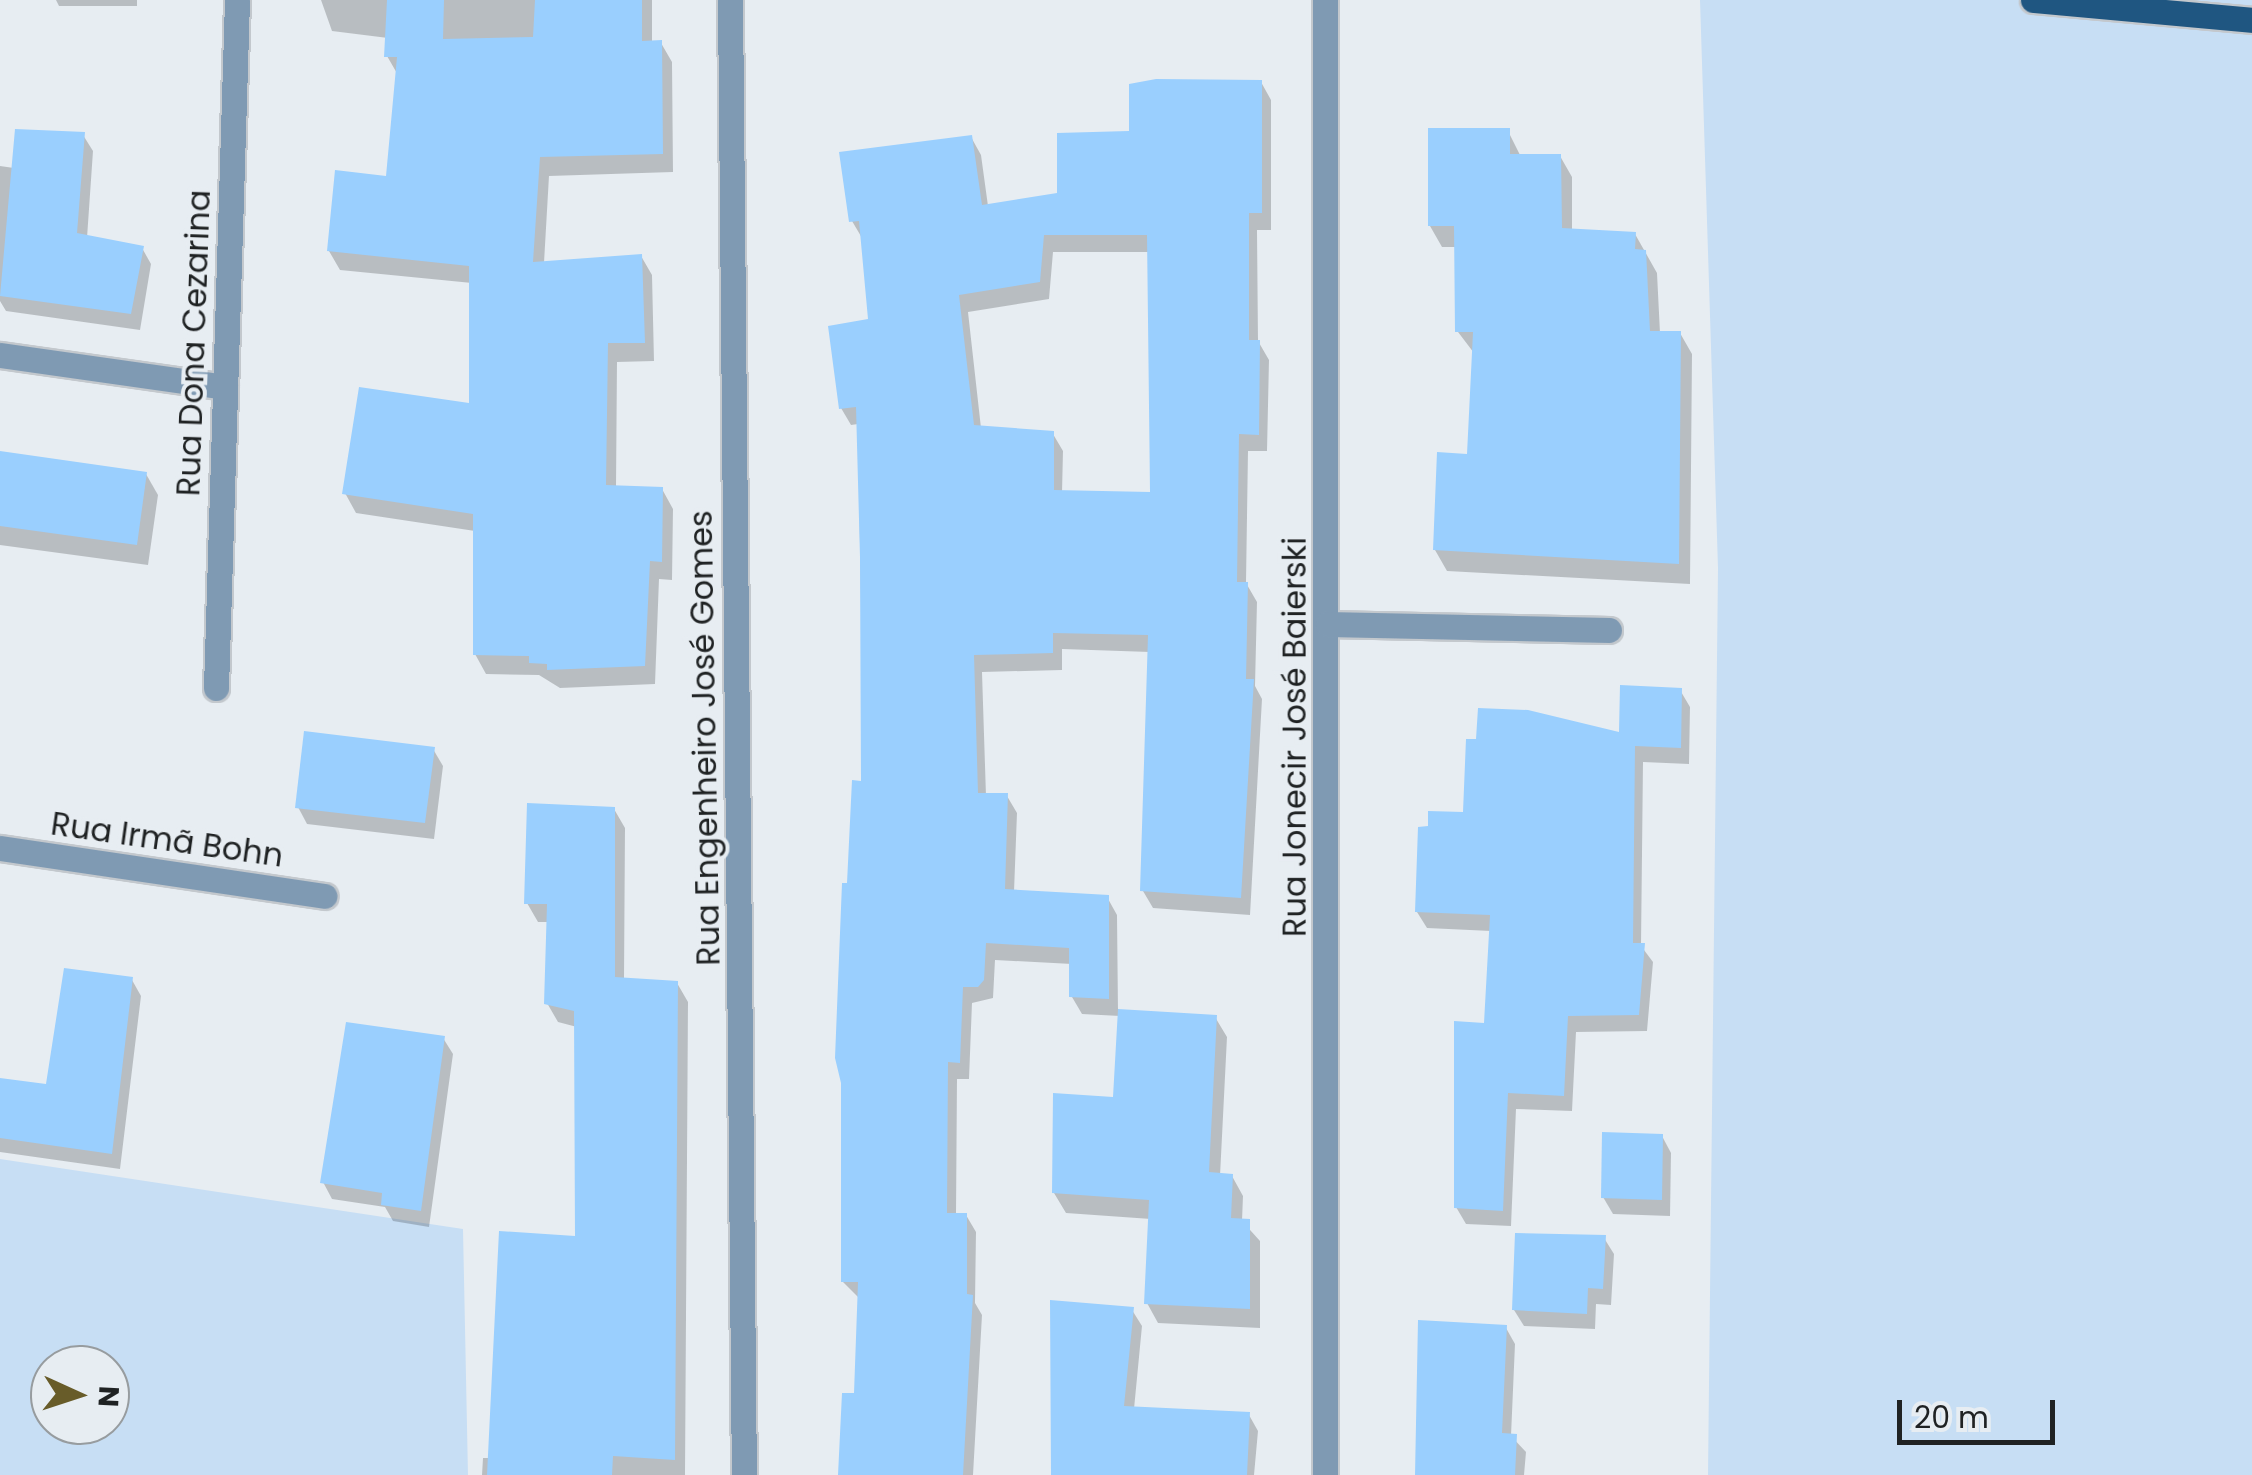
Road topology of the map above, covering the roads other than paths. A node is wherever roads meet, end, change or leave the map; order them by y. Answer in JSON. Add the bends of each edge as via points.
{"nodes":[{"id":1,"x":237,"y":0,"type":"edge"},
{"id":2,"x":730,"y":0,"type":"edge"},
{"id":3,"x":1324,"y":0,"type":"edge"},
{"id":4,"x":2033,"y":0,"type":"edge"},
{"id":5,"x":2252,"y":20,"type":"edge"},
{"id":6,"x":0,"y":355,"type":"edge"},
{"id":7,"x":225,"y":387,"type":"junction"},
{"id":8,"x":1328,"y":624,"type":"junction"},
{"id":9,"x":1608,"y":630,"type":"dead end"},
{"id":10,"x":216,"y":688,"type":"dead end"},
{"id":11,"x":0,"y":848,"type":"edge"},
{"id":12,"x":324,"y":896,"type":"dead end"},
{"id":13,"x":744,"y":1475,"type":"edge"},
{"id":14,"x":1325,"y":1475,"type":"edge"}],
"edges":[{"from":1,"to":7,"type":"street","name":"Rua Dona Cezarina"},
{"from":2,"to":13,"type":"street","name":"Rua Engenheiro José Gomes"},
{"from":3,"to":8,"type":"street","name":"Rua Jonecir José Baierski"},
{"from":4,"to":5,"type":"main road"},
{"from":6,"to":7,"type":"street"},
{"from":7,"to":10,"type":"street","name":"Rua Dona Cezarina"},
{"from":8,"to":9,"type":"street"},
{"from":8,"to":14,"type":"street","name":"Rua Jonecir José Baierski"},
{"from":11,"to":12,"type":"street","name":"Rua Irmã Bohn"}]}
